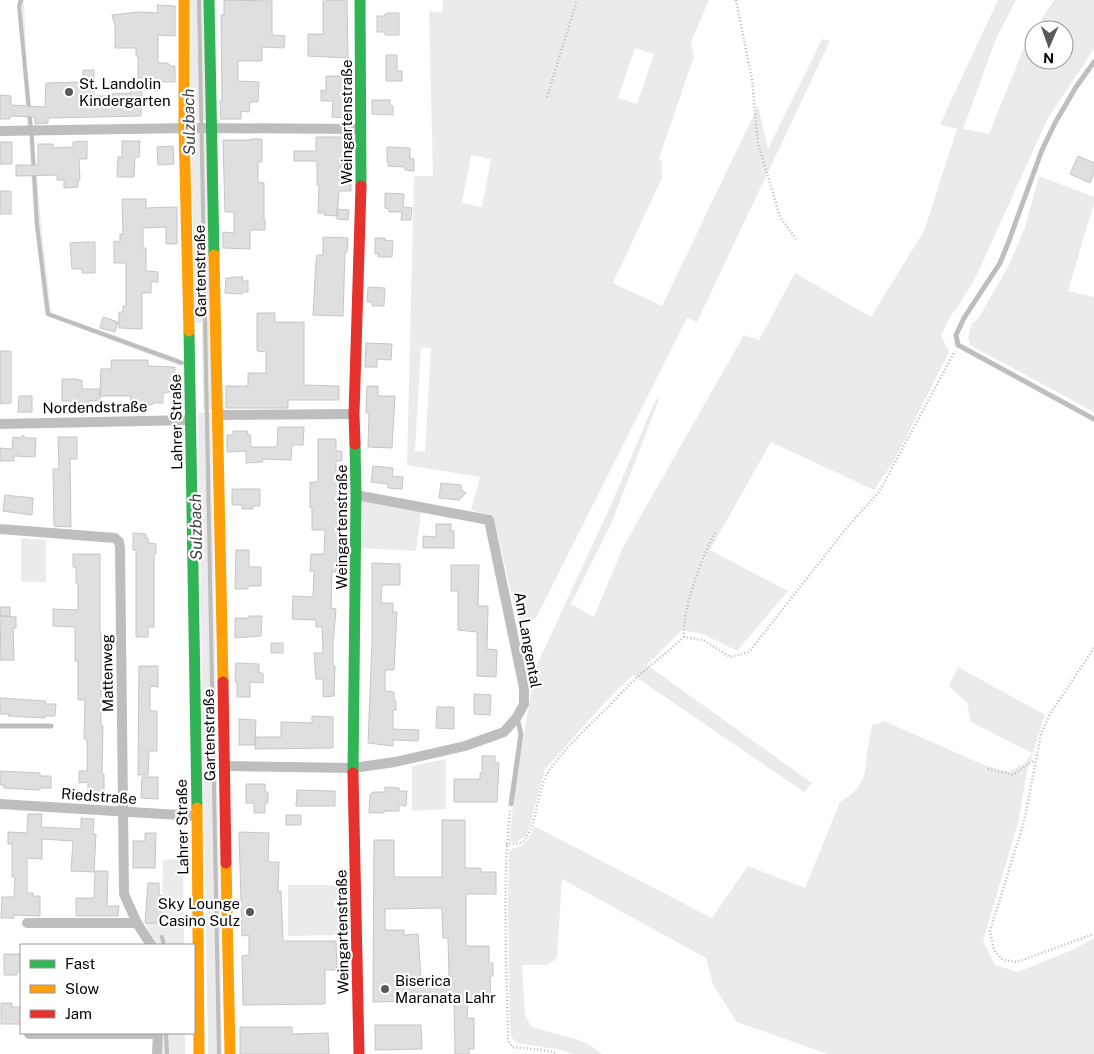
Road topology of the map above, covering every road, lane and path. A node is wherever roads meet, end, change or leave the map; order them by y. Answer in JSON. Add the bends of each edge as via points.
{"nodes":[{"id":1,"x":184,"y":0,"type":"edge"},
{"id":2,"x":209,"y":0,"type":"edge"},
{"id":3,"x":360,"y":0,"type":"edge"},
{"id":4,"x":578,"y":0,"type":"edge"},
{"id":5,"x":736,"y":0,"type":"edge"},
{"id":6,"x":1094,"y":62,"type":"edge"},
{"id":7,"x":547,"y":97,"type":"dead end"},
{"id":8,"x":188,"y":128,"type":"junction"},
{"id":9,"x":210,"y":128,"type":"junction"},
{"id":10,"x":361,"y":129,"type":"junction"},
{"id":11,"x":0,"y":132,"type":"edge"},
{"id":12,"x":796,"y":239,"type":"dead end"},
{"id":13,"x":958,"y":345,"type":"junction"},
{"id":14,"x":354,"y":414,"type":"junction"},
{"id":15,"x":218,"y":415,"type":"junction"},
{"id":16,"x":1094,"y":419,"type":"edge"},
{"id":17,"x":191,"y":420,"type":"junction"},
{"id":18,"x":0,"y":424,"type":"edge"},
{"id":19,"x":356,"y":495,"type":"junction"},
{"id":20,"x":0,"y":530,"type":"edge"},
{"id":21,"x":716,"y":531,"type":"dead end"},
{"id":22,"x":684,"y":637,"type":"junction"},
{"id":23,"x":1094,"y":648,"type":"edge"},
{"id":24,"x":517,"y":717,"type":"junction"},
{"id":25,"x":0,"y":726,"type":"edge"},
{"id":26,"x":51,"y":726,"type":"dead end"},
{"id":27,"x":1036,"y":759,"type":"junction"},
{"id":28,"x":225,"y":766,"type":"junction"},
{"id":29,"x":353,"y":768,"type":"junction"},
{"id":30,"x":988,"y":769,"type":"dead end"},
{"id":31,"x":0,"y":804,"type":"edge"},
{"id":32,"x":511,"y":804,"type":"joint"},
{"id":33,"x":124,"y":813,"type":"junction"},
{"id":34,"x":196,"y":816,"type":"junction"},
{"id":35,"x":506,"y":845,"type":"junction"},
{"id":36,"x":27,"y":923,"type":"dead end"},
{"id":37,"x":137,"y":923,"type":"junction"},
{"id":38,"x":1093,"y":936,"type":"edge"},
{"id":39,"x":150,"y":944,"type":"edge"},
{"id":40,"x":29,"y":1034,"type":"dead end"},
{"id":41,"x":158,"y":1034,"type":"edge"},
{"id":42,"x":157,"y":1054,"type":"edge"},
{"id":43,"x":199,"y":1054,"type":"edge"},
{"id":44,"x":230,"y":1054,"type":"edge"},
{"id":45,"x":359,"y":1054,"type":"edge"},
{"id":46,"x":557,"y":1054,"type":"edge"}],
"edges":[{"from":1,"to":8,"type":"street","name":"Lahrer Straße"},
{"from":2,"to":9,"type":"street","name":"Gartenstraße"},
{"from":3,"to":10,"type":"street","name":"Weingartenstraße"},
{"from":4,"to":7,"type":"path"},
{"from":5,"to":12,"type":"path","via":[[752,80],[758,143],[780,217]]},
{"from":6,"to":13,"type":"lane","via":[[1054,122],[997,268],[956,334]]},
{"from":8,"to":9,"type":"street"},
{"from":8,"to":11,"type":"street"},
{"from":8,"to":17,"type":"street","name":"Lahrer Straße"},
{"from":9,"to":10,"type":"street"},
{"from":9,"to":15,"type":"street","name":"Gartenstraße"},
{"from":10,"to":14,"type":"street","name":"Weingartenstraße"},
{"from":13,"to":16,"type":"lane"},
{"from":13,"to":22,"type":"path","via":[[879,492],[749,652],[730,657],[703,640]]},
{"from":14,"to":15,"type":"street"},
{"from":14,"to":19,"type":"street","name":"Weingartenstraße"},
{"from":15,"to":28,"type":"street","name":"Gartenstraße"},
{"from":17,"to":18,"type":"street","name":"Nordendstraße"},
{"from":17,"to":34,"type":"street","name":"Lahrer Straße"},
{"from":19,"to":24,"type":"street","name":"Am Langental","via":[[489,520],[524,688],[524,704]]},
{"from":19,"to":29,"type":"street","name":"Weingartenstraße"},
{"from":20,"to":33,"type":"street","name":"Mattenweg","via":[[115,538],[119,542]]},
{"from":21,"to":22,"type":"path","via":[[706,548],[686,612]]},
{"from":22,"to":35,"type":"path","via":[[643,672],[551,767],[527,837],[523,842]]},
{"from":23,"to":27,"type":"path","via":[[1050,714]]},
{"from":24,"to":29,"type":"street","name":"Am Langental","via":[[504,732],[466,746]]},
{"from":24,"to":32,"type":"lane","via":[[521,734]]},
{"from":25,"to":26,"type":"lane"},
{"from":27,"to":30,"type":"path","via":[[1013,775]]},
{"from":27,"to":38,"type":"path","via":[[1024,822],[990,931],[994,950],[1003,960],[1017,962]]},
{"from":28,"to":29,"type":"street","name":"Am Langental"},
{"from":28,"to":44,"type":"street","name":"Gartenstraße"},
{"from":29,"to":45,"type":"street","name":"Weingartenstraße"},
{"from":31,"to":33,"type":"street","name":"Riedstraße"},
{"from":32,"to":35,"type":"path"},
{"from":33,"to":34,"type":"street","name":"Riedstraße"},
{"from":33,"to":37,"type":"street","name":"Mattenweg","via":[[124,894]]},
{"from":34,"to":43,"type":"street","name":"Lahrer Straße"},
{"from":35,"to":46,"type":"path","via":[[508,1040],[512,1047]]},
{"from":36,"to":37,"type":"street"},
{"from":37,"to":39,"type":"street","name":"Mattenweg"},
{"from":40,"to":41,"type":"street"},
{"from":41,"to":42,"type":"street"}]}
